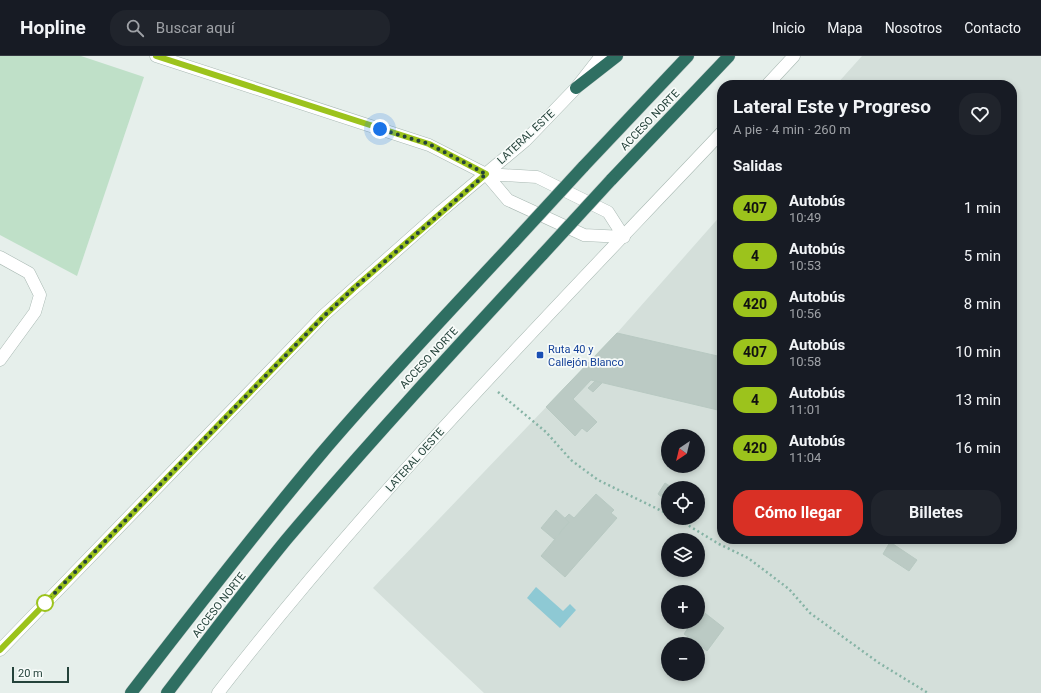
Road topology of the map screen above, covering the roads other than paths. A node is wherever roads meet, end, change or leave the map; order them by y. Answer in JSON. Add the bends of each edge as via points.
{"nodes":[{"id":1,"x":156,"y":56,"type":"edge"},
{"id":2,"x":602,"y":56,"type":"edge"},
{"id":3,"x":617,"y":56,"type":"edge"},
{"id":4,"x":688,"y":56,"type":"edge"},
{"id":5,"x":729,"y":56,"type":"edge"},
{"id":6,"x":794,"y":56,"type":"edge"},
{"id":7,"x":772,"y":80,"type":"edge"},
{"id":8,"x":576,"y":88,"type":"junction"},
{"id":9,"x":717,"y":137,"type":"edge"},
{"id":10,"x":486,"y":174,"type":"junction"},
{"id":11,"x":624,"y":237,"type":"junction"},
{"id":12,"x":0,"y":257,"type":"edge"},
{"id":13,"x":0,"y":360,"type":"edge"},
{"id":14,"x":0,"y":650,"type":"edge"},
{"id":15,"x":131,"y":693,"type":"edge"},
{"id":16,"x":167,"y":693,"type":"edge"},
{"id":17,"x":218,"y":693,"type":"edge"}],
"edges":[{"from":1,"to":10,"type":"street","via":[[429,144]]},
{"from":2,"to":8,"type":"street","name":"LATERAL ESTE"},
{"from":3,"to":8,"type":"highway"},
{"from":4,"to":15,"type":"highway","name":"ACCESO NORTE","bridge":true,"via":[[373,394],[260,527]]},
{"from":5,"to":16,"type":"highway","name":"ACCESO NORTE","bridge":true,"via":[[397,411],[285,542]]},
{"from":6,"to":7,"type":"street"},
{"from":8,"to":10,"type":"street","name":"LATERAL ESTE","via":[[525,141]]},
{"from":9,"to":11,"type":"street","name":"LATERAL OESTE"},
{"from":10,"to":11,"type":"street","via":[[508,200],[584,235]]},
{"from":10,"to":11,"type":"street","via":[[537,177],[608,212]]},
{"from":10,"to":14,"type":"street","name":"LATERAL ESTE","via":[[324,316]]},
{"from":11,"to":17,"type":"street","name":"LATERAL OESTE","via":[[486,381],[340,544]]},
{"from":12,"to":13,"type":"street","via":[[29,274],[40,295],[35,312]]}]}
